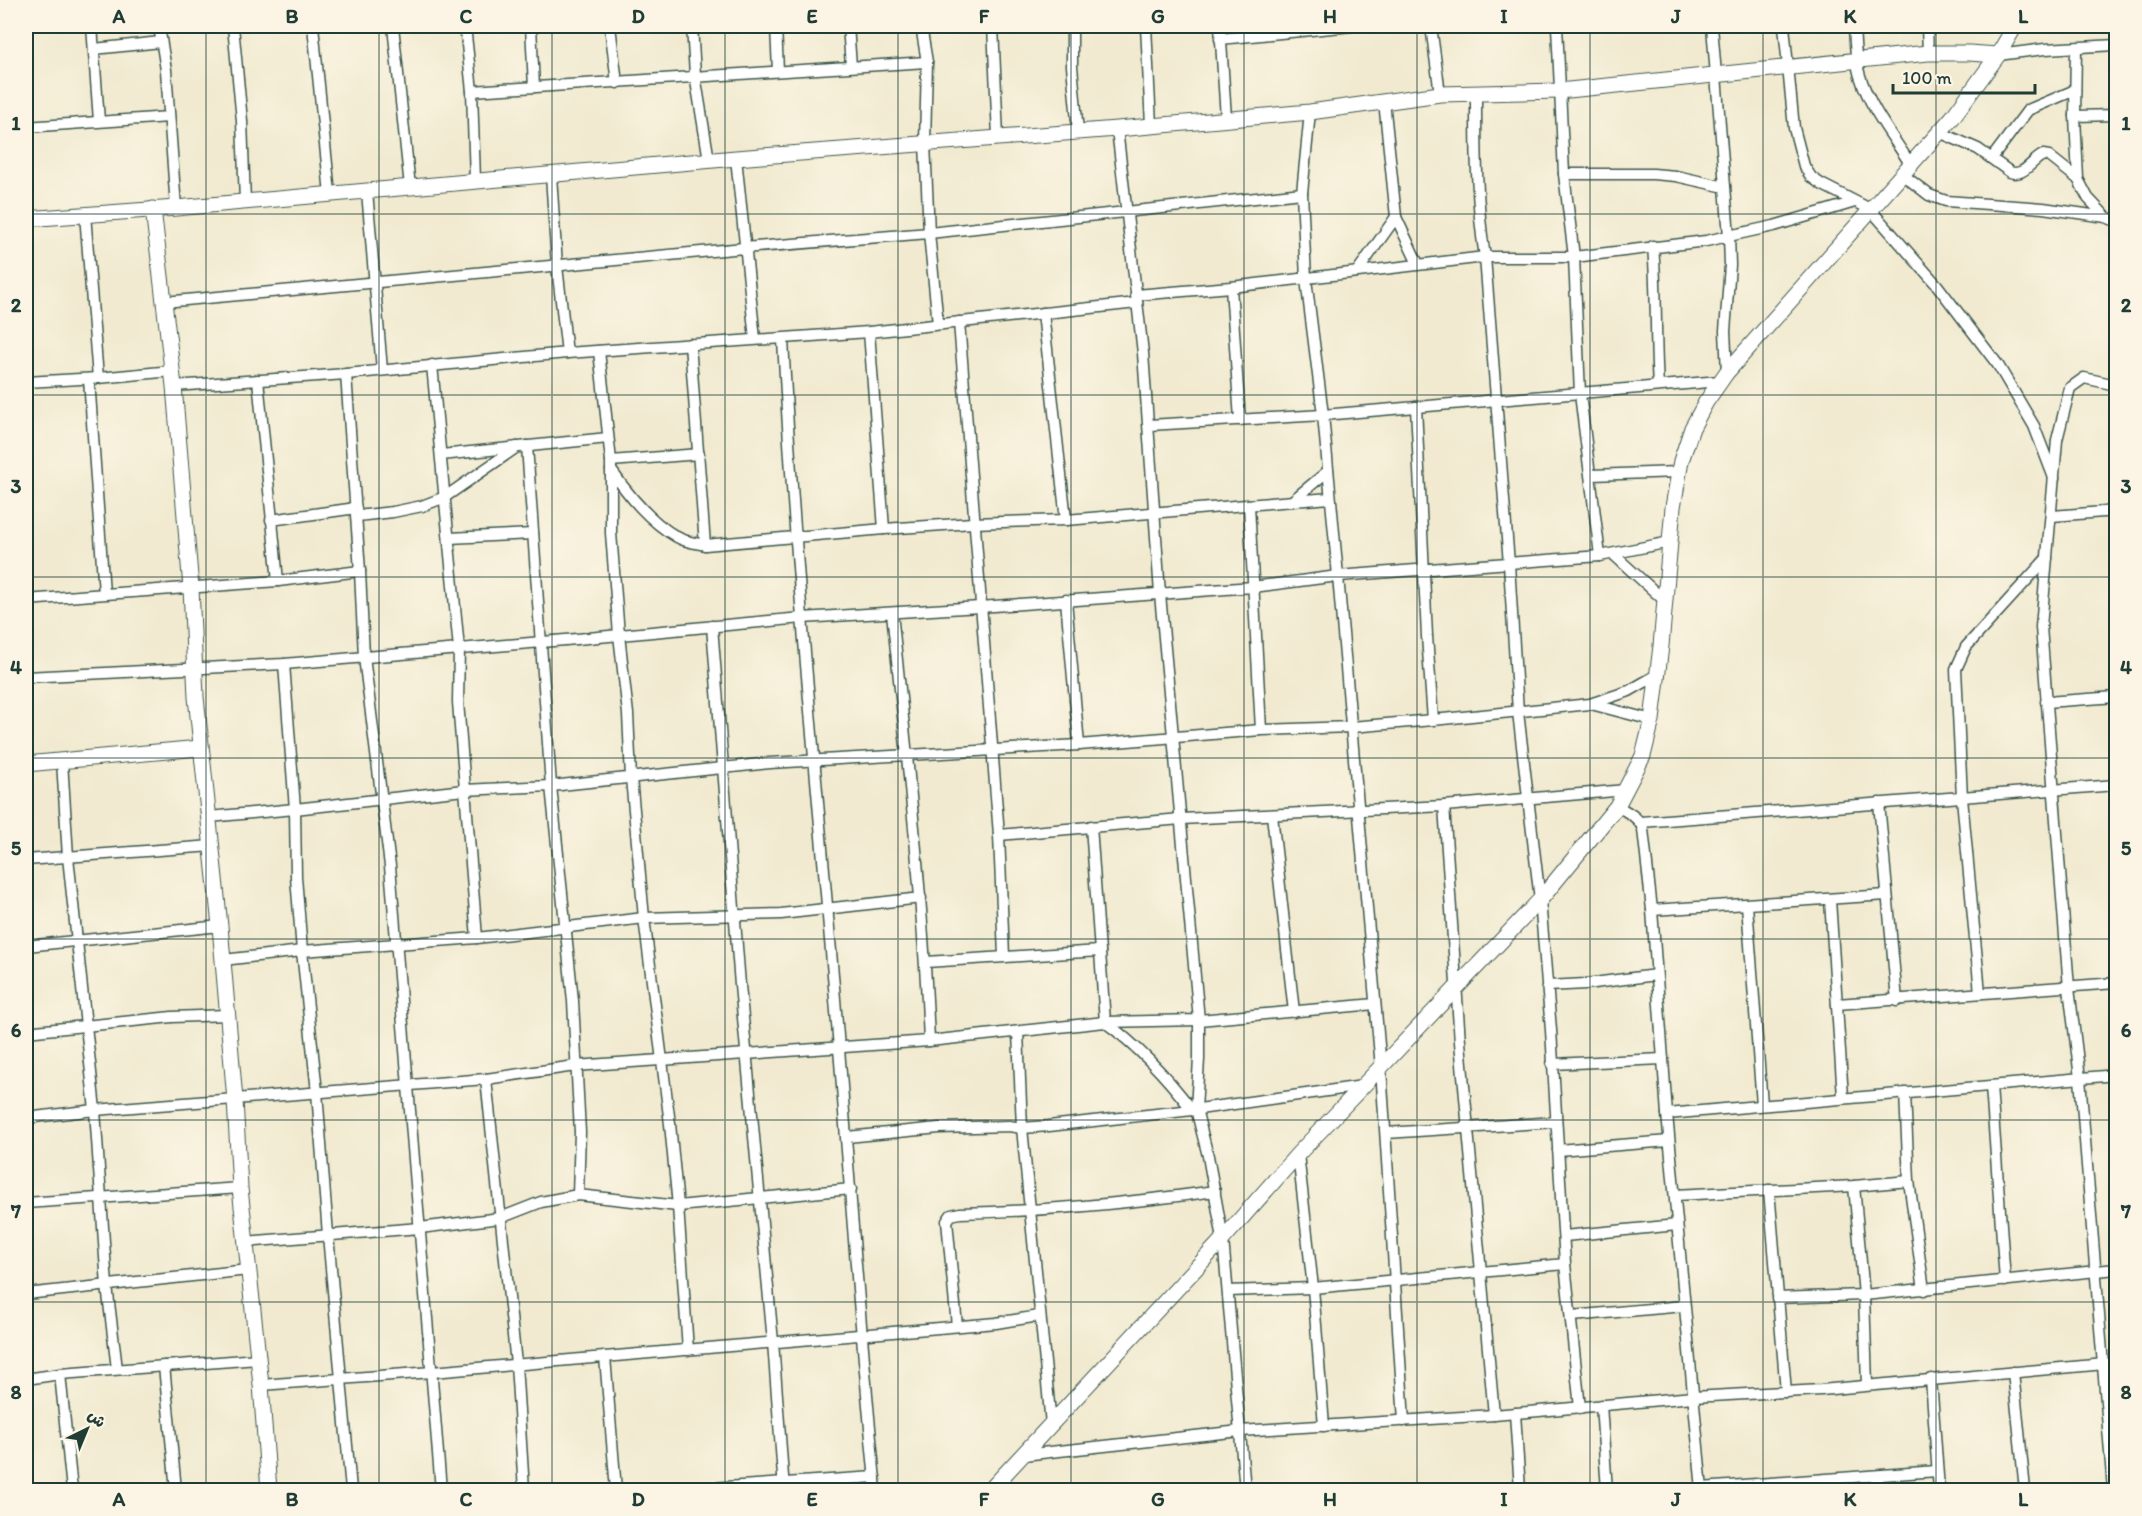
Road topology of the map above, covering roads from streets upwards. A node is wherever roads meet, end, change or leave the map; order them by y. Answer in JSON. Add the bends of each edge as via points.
{"nodes":[{"id":1,"x":92,"y":26,"type":"edge"},
{"id":2,"x":159,"y":26,"type":"edge"},
{"id":3,"x":233,"y":26,"type":"edge"},
{"id":4,"x":313,"y":26,"type":"edge"},
{"id":5,"x":393,"y":26,"type":"edge"},
{"id":6,"x":465,"y":26,"type":"edge"},
{"id":7,"x":531,"y":26,"type":"edge"},
{"id":8,"x":610,"y":26,"type":"edge"},
{"id":9,"x":692,"y":26,"type":"edge"},
{"id":10,"x":776,"y":26,"type":"edge"},
{"id":11,"x":848,"y":26,"type":"edge"},
{"id":12,"x":921,"y":26,"type":"edge"},
{"id":13,"x":993,"y":26,"type":"edge"},
{"id":14,"x":1072,"y":26,"type":"edge"},
{"id":15,"x":1146,"y":26,"type":"edge"},
{"id":16,"x":1220,"y":26,"type":"edge"},
{"id":17,"x":1352,"y":26,"type":"edge"},
{"id":18,"x":1431,"y":26,"type":"edge"},
{"id":19,"x":1557,"y":26,"type":"edge"},
{"id":20,"x":1712,"y":26,"type":"edge"},
{"id":21,"x":1784,"y":26,"type":"edge"},
{"id":22,"x":1854,"y":26,"type":"edge"},
{"id":23,"x":1927,"y":26,"type":"edge"},
{"id":24,"x":2015,"y":26,"type":"edge"},
{"id":25,"x":1294,"y":28,"type":"edge"},
{"id":26,"x":1220,"y":39,"type":"junction"},
{"id":27,"x":161,"y":42,"type":"junction"},
{"id":28,"x":2116,"y":45,"type":"edge"},
{"id":29,"x":2076,"y":48,"type":"junction"},
{"id":30,"x":94,"y":49,"type":"junction"},
{"id":31,"x":1928,"y":53,"type":"junction"},
{"id":32,"x":1998,"y":55,"type":"junction"},
{"id":33,"x":1856,"y":61,"type":"junction"},
{"id":34,"x":927,"y":62,"type":"junction"},
{"id":35,"x":851,"y":66,"type":"junction"},
{"id":36,"x":1787,"y":69,"type":"junction"},
{"id":37,"x":778,"y":71,"type":"junction"},
{"id":38,"x":695,"y":75,"type":"junction"},
{"id":39,"x":1718,"y":76,"type":"junction"},
{"id":40,"x":617,"y":83,"type":"junction"},
{"id":41,"x":534,"y":87,"type":"junction"},
{"id":42,"x":1559,"y":90,"type":"junction"},
{"id":43,"x":2075,"y":90,"type":"junction"},
{"id":44,"x":472,"y":91,"type":"junction"},
{"id":45,"x":1476,"y":93,"type":"junction"},
{"id":46,"x":1440,"y":94,"type":"junction"},
{"id":47,"x":1384,"y":101,"type":"junction"},
{"id":48,"x":1310,"y":112,"type":"junction"},
{"id":49,"x":2116,"y":115,"type":"edge"},
{"id":50,"x":2075,"y":116,"type":"junction"},
{"id":51,"x":169,"y":117,"type":"junction"},
{"id":52,"x":1226,"y":118,"type":"junction"},
{"id":53,"x":99,"y":121,"type":"junction"},
{"id":54,"x":1151,"y":125,"type":"junction"},
{"id":55,"x":26,"y":127,"type":"edge"},
{"id":56,"x":1117,"y":129,"type":"junction"},
{"id":57,"x":1078,"y":132,"type":"junction"},
{"id":58,"x":1939,"y":132,"type":"junction"},
{"id":59,"x":998,"y":137,"type":"junction"},
{"id":60,"x":925,"y":143,"type":"junction"},
{"id":61,"x":736,"y":158,"type":"junction"},
{"id":62,"x":1992,"y":158,"type":"junction"},
{"id":63,"x":709,"y":160,"type":"junction"},
{"id":64,"x":1906,"y":170,"type":"junction"},
{"id":65,"x":1564,"y":174,"type":"junction"},
{"id":66,"x":551,"y":175,"type":"junction"},
{"id":67,"x":2079,"y":178,"type":"junction"},
{"id":68,"x":475,"y":180,"type":"junction"},
{"id":69,"x":410,"y":187,"type":"junction"},
{"id":70,"x":1725,"y":188,"type":"junction"},
{"id":71,"x":367,"y":191,"type":"junction"},
{"id":72,"x":1302,"y":193,"type":"junction"},
{"id":73,"x":330,"y":194,"type":"junction"},
{"id":74,"x":245,"y":202,"type":"junction"},
{"id":75,"x":1855,"y":202,"type":"junction"},
{"id":76,"x":176,"y":208,"type":"junction"},
{"id":77,"x":153,"y":209,"type":"junction"},
{"id":78,"x":1870,"y":209,"type":"junction"},
{"id":79,"x":1125,"y":213,"type":"junction"},
{"id":80,"x":85,"y":214,"type":"junction"},
{"id":81,"x":1396,"y":217,"type":"junction"},
{"id":82,"x":26,"y":219,"type":"edge"},
{"id":83,"x":2111,"y":219,"type":"edge"},
{"id":84,"x":929,"y":233,"type":"junction"},
{"id":85,"x":1729,"y":236,"type":"junction"},
{"id":86,"x":1653,"y":246,"type":"junction"},
{"id":87,"x":744,"y":248,"type":"junction"},
{"id":88,"x":1485,"y":257,"type":"junction"},
{"id":89,"x":1574,"y":257,"type":"junction"},
{"id":90,"x":1418,"y":264,"type":"junction"},
{"id":91,"x":557,"y":266,"type":"junction"},
{"id":92,"x":1357,"y":272,"type":"junction"},
{"id":93,"x":1306,"y":279,"type":"junction"},
{"id":94,"x":376,"y":281,"type":"junction"},
{"id":95,"x":1232,"y":287,"type":"junction"},
{"id":96,"x":1137,"y":299,"type":"junction"},
{"id":97,"x":164,"y":302,"type":"junction"},
{"id":98,"x":1043,"y":313,"type":"junction"},
{"id":99,"x":958,"y":322,"type":"junction"},
{"id":100,"x":938,"y":324,"type":"junction"},
{"id":101,"x":869,"y":332,"type":"junction"},
{"id":102,"x":755,"y":339,"type":"junction"},
{"id":103,"x":783,"y":339,"type":"junction"},
{"id":104,"x":690,"y":344,"type":"junction"},
{"id":105,"x":600,"y":351,"type":"junction"},
{"id":106,"x":567,"y":353,"type":"junction"},
{"id":107,"x":432,"y":365,"type":"junction"},
{"id":108,"x":382,"y":370,"type":"junction"},
{"id":109,"x":346,"y":374,"type":"junction"},
{"id":110,"x":1724,"y":376,"type":"junction"},
{"id":111,"x":93,"y":378,"type":"junction"},
{"id":112,"x":173,"y":378,"type":"junction"},
{"id":113,"x":258,"y":380,"type":"junction"},
{"id":114,"x":26,"y":381,"type":"edge"},
{"id":115,"x":2116,"y":385,"type":"edge"},
{"id":116,"x":1658,"y":386,"type":"junction"},
{"id":117,"x":1580,"y":394,"type":"junction"},
{"id":118,"x":1496,"y":402,"type":"junction"},
{"id":119,"x":1416,"y":407,"type":"junction"},
{"id":120,"x":1323,"y":415,"type":"junction"},
{"id":121,"x":1240,"y":420,"type":"junction"},
{"id":122,"x":1149,"y":424,"type":"junction"},
{"id":123,"x":608,"y":438,"type":"junction"},
{"id":124,"x":522,"y":447,"type":"junction"},
{"id":125,"x":699,"y":454,"type":"junction"},
{"id":126,"x":441,"y":455,"type":"junction"},
{"id":127,"x":611,"y":466,"type":"junction"},
{"id":128,"x":1328,"y":471,"type":"junction"},
{"id":129,"x":1679,"y":472,"type":"junction"},
{"id":130,"x":1590,"y":475,"type":"junction"},
{"id":131,"x":2055,"y":482,"type":"junction"},
{"id":132,"x":445,"y":497,"type":"junction"},
{"id":133,"x":1330,"y":498,"type":"junction"},
{"id":134,"x":1291,"y":501,"type":"junction"},
{"id":135,"x":1250,"y":505,"type":"junction"},
{"id":136,"x":2116,"y":511,"type":"edge"},
{"id":137,"x":356,"y":512,"type":"junction"},
{"id":138,"x":1155,"y":512,"type":"junction"},
{"id":139,"x":2052,"y":516,"type":"junction"},
{"id":140,"x":272,"y":520,"type":"junction"},
{"id":141,"x":1066,"y":520,"type":"junction"},
{"id":142,"x":973,"y":523,"type":"junction"},
{"id":143,"x":884,"y":529,"type":"junction"},
{"id":144,"x":533,"y":534,"type":"junction"},
{"id":145,"x":796,"y":536,"type":"junction"},
{"id":146,"x":449,"y":538,"type":"junction"},
{"id":147,"x":1670,"y":542,"type":"junction"},
{"id":148,"x":705,"y":545,"type":"junction"},
{"id":149,"x":1613,"y":554,"type":"junction"},
{"id":150,"x":1600,"y":556,"type":"junction"},
{"id":151,"x":2048,"y":558,"type":"junction"},
{"id":152,"x":1509,"y":564,"type":"junction"},
{"id":153,"x":1424,"y":570,"type":"junction"},
{"id":154,"x":360,"y":571,"type":"junction"},
{"id":155,"x":1338,"y":576,"type":"junction"},
{"id":156,"x":278,"y":581,"type":"junction"},
{"id":157,"x":1253,"y":587,"type":"junction"},
{"id":158,"x":191,"y":588,"type":"junction"},
{"id":159,"x":104,"y":593,"type":"junction"},
{"id":160,"x":1160,"y":594,"type":"junction"},
{"id":161,"x":26,"y":600,"type":"edge"},
{"id":162,"x":1066,"y":600,"type":"junction"},
{"id":163,"x":1665,"y":601,"type":"junction"},
{"id":164,"x":980,"y":608,"type":"junction"},
{"id":165,"x":892,"y":612,"type":"junction"},
{"id":166,"x":802,"y":618,"type":"junction"},
{"id":167,"x":712,"y":626,"type":"junction"},
{"id":168,"x":619,"y":635,"type":"junction"},
{"id":169,"x":539,"y":642,"type":"junction"},
{"id":170,"x":459,"y":649,"type":"junction"},
{"id":171,"x":364,"y":657,"type":"junction"},
{"id":172,"x":284,"y":664,"type":"junction"},
{"id":173,"x":194,"y":669,"type":"junction"},
{"id":174,"x":1657,"y":675,"type":"junction"},
{"id":175,"x":26,"y":677,"type":"edge"},
{"id":176,"x":2116,"y":697,"type":"edge"},
{"id":177,"x":2046,"y":702,"type":"junction"},
{"id":178,"x":1590,"y":704,"type":"junction"},
{"id":179,"x":1518,"y":712,"type":"junction"},
{"id":180,"x":1433,"y":720,"type":"junction"},
{"id":181,"x":1652,"y":720,"type":"junction"},
{"id":182,"x":1352,"y":727,"type":"junction"},
{"id":183,"x":1261,"y":730,"type":"junction"},
{"id":184,"x":1173,"y":737,"type":"junction"},
{"id":185,"x":1079,"y":745,"type":"junction"},
{"id":186,"x":200,"y":748,"type":"junction"},
{"id":187,"x":992,"y":750,"type":"junction"},
{"id":188,"x":907,"y":755,"type":"junction"},
{"id":189,"x":813,"y":760,"type":"junction"},
{"id":190,"x":62,"y":761,"type":"junction"},
{"id":191,"x":26,"y":764,"type":"edge"},
{"id":192,"x":724,"y":768,"type":"junction"},
{"id":193,"x":631,"y":778,"type":"junction"},
{"id":194,"x":2116,"y":785,"type":"edge"},
{"id":195,"x":550,"y":786,"type":"junction"},
{"id":196,"x":464,"y":790,"type":"junction"},
{"id":197,"x":1626,"y":790,"type":"junction"},
{"id":198,"x":2055,"y":791,"type":"junction"},
{"id":199,"x":383,"y":798,"type":"junction"},
{"id":200,"x":1962,"y":798,"type":"junction"},
{"id":201,"x":1527,"y":799,"type":"junction"},
{"id":202,"x":1879,"y":804,"type":"junction"},
{"id":203,"x":1444,"y":806,"type":"junction"},
{"id":204,"x":1617,"y":806,"type":"junction"},
{"id":205,"x":295,"y":810,"type":"junction"},
{"id":206,"x":1359,"y":810,"type":"junction"},
{"id":207,"x":1272,"y":815,"type":"junction"},
{"id":208,"x":208,"y":817,"type":"junction"},
{"id":209,"x":1181,"y":819,"type":"junction"},
{"id":210,"x":1641,"y":822,"type":"junction"},
{"id":211,"x":1091,"y":826,"type":"junction"},
{"id":212,"x":999,"y":835,"type":"junction"},
{"id":213,"x":212,"y":846,"type":"junction"},
{"id":214,"x":68,"y":857,"type":"junction"},
{"id":215,"x":26,"y":860,"type":"edge"},
{"id":216,"x":1887,"y":895,"type":"junction"},
{"id":217,"x":921,"y":898,"type":"junction"},
{"id":218,"x":1540,"y":900,"type":"junction"},
{"id":219,"x":1830,"y":900,"type":"junction"},
{"id":220,"x":1747,"y":905,"type":"junction"},
{"id":221,"x":828,"y":910,"type":"junction"},
{"id":222,"x":1652,"y":910,"type":"junction"},
{"id":223,"x":735,"y":916,"type":"junction"},
{"id":224,"x":644,"y":918,"type":"junction"},
{"id":225,"x":220,"y":926,"type":"junction"},
{"id":226,"x":566,"y":926,"type":"junction"},
{"id":227,"x":477,"y":938,"type":"junction"},
{"id":228,"x":78,"y":941,"type":"junction"},
{"id":229,"x":396,"y":945,"type":"junction"},
{"id":230,"x":26,"y":946,"type":"edge"},
{"id":231,"x":302,"y":951,"type":"junction"},
{"id":232,"x":1100,"y":951,"type":"junction"},
{"id":233,"x":1004,"y":956,"type":"junction"},
{"id":234,"x":223,"y":960,"type":"junction"},
{"id":235,"x":926,"y":962,"type":"junction"},
{"id":236,"x":1656,"y":975,"type":"junction"},
{"id":237,"x":2116,"y":983,"type":"edge"},
{"id":238,"x":1547,"y":986,"type":"junction"},
{"id":239,"x":1457,"y":988,"type":"junction"},
{"id":240,"x":2069,"y":988,"type":"junction"},
{"id":241,"x":1980,"y":993,"type":"junction"},
{"id":242,"x":1897,"y":1001,"type":"junction"},
{"id":243,"x":1375,"y":1004,"type":"junction"},
{"id":244,"x":1838,"y":1004,"type":"junction"},
{"id":245,"x":1294,"y":1012,"type":"junction"},
{"id":246,"x":227,"y":1015,"type":"junction"},
{"id":247,"x":1199,"y":1020,"type":"junction"},
{"id":248,"x":1105,"y":1022,"type":"junction"},
{"id":249,"x":85,"y":1026,"type":"junction"},
{"id":250,"x":26,"y":1032,"type":"edge"},
{"id":251,"x":1018,"y":1032,"type":"junction"},
{"id":252,"x":929,"y":1041,"type":"junction"},
{"id":253,"x":839,"y":1048,"type":"junction"},
{"id":254,"x":747,"y":1053,"type":"junction"},
{"id":255,"x":1663,"y":1059,"type":"junction"},
{"id":256,"x":662,"y":1062,"type":"junction"},
{"id":257,"x":1552,"y":1064,"type":"junction"},
{"id":258,"x":575,"y":1066,"type":"junction"},
{"id":259,"x":1381,"y":1068,"type":"junction"},
{"id":260,"x":2116,"y":1075,"type":"edge"},
{"id":261,"x":2080,"y":1078,"type":"junction"},
{"id":262,"x":486,"y":1079,"type":"junction"},
{"id":263,"x":408,"y":1086,"type":"junction"},
{"id":264,"x":1363,"y":1086,"type":"junction"},
{"id":265,"x":1991,"y":1086,"type":"junction"},
{"id":266,"x":317,"y":1092,"type":"junction"},
{"id":267,"x":1905,"y":1093,"type":"junction"},
{"id":268,"x":1843,"y":1097,"type":"junction"},
{"id":269,"x":235,"y":1100,"type":"junction"},
{"id":270,"x":1762,"y":1106,"type":"junction"},
{"id":271,"x":95,"y":1110,"type":"junction"},
{"id":272,"x":1194,"y":1110,"type":"junction"},
{"id":273,"x":1667,"y":1114,"type":"junction"},
{"id":274,"x":26,"y":1119,"type":"edge"},
{"id":275,"x":1556,"y":1122,"type":"junction"},
{"id":276,"x":1469,"y":1127,"type":"junction"},
{"id":277,"x":1022,"y":1128,"type":"junction"},
{"id":278,"x":1386,"y":1133,"type":"junction"},
{"id":279,"x":847,"y":1137,"type":"junction"},
{"id":280,"x":1669,"y":1141,"type":"junction"},
{"id":281,"x":1558,"y":1150,"type":"junction"},
{"id":282,"x":1298,"y":1154,"type":"junction"},
{"id":283,"x":1909,"y":1181,"type":"junction"},
{"id":284,"x":1854,"y":1186,"type":"junction"},
{"id":285,"x":240,"y":1188,"type":"junction"},
{"id":286,"x":851,"y":1189,"type":"junction"},
{"id":287,"x":1768,"y":1190,"type":"junction"},
{"id":288,"x":1215,"y":1191,"type":"junction"},
{"id":289,"x":578,"y":1195,"type":"junction"},
{"id":290,"x":1675,"y":1195,"type":"junction"},
{"id":291,"x":100,"y":1198,"type":"junction"},
{"id":292,"x":759,"y":1199,"type":"junction"},
{"id":293,"x":26,"y":1203,"type":"edge"},
{"id":294,"x":678,"y":1206,"type":"junction"},
{"id":295,"x":1031,"y":1211,"type":"junction"},
{"id":296,"x":500,"y":1218,"type":"junction"},
{"id":297,"x":1677,"y":1225,"type":"junction"},
{"id":298,"x":420,"y":1228,"type":"junction"},
{"id":299,"x":328,"y":1235,"type":"junction"},
{"id":300,"x":1564,"y":1236,"type":"junction"},
{"id":301,"x":1223,"y":1239,"type":"junction"},
{"id":302,"x":245,"y":1242,"type":"junction"},
{"id":303,"x":1565,"y":1264,"type":"junction"},
{"id":304,"x":2116,"y":1269,"type":"edge"},
{"id":305,"x":248,"y":1270,"type":"junction"},
{"id":306,"x":1482,"y":1270,"type":"junction"},
{"id":307,"x":2094,"y":1271,"type":"junction"},
{"id":308,"x":1395,"y":1279,"type":"junction"},
{"id":309,"x":2006,"y":1281,"type":"junction"},
{"id":310,"x":107,"y":1286,"type":"junction"},
{"id":311,"x":1313,"y":1287,"type":"junction"},
{"id":312,"x":1924,"y":1290,"type":"junction"},
{"id":313,"x":1228,"y":1291,"type":"junction"},
{"id":314,"x":26,"y":1294,"type":"edge"},
{"id":315,"x":1864,"y":1295,"type":"junction"},
{"id":316,"x":1778,"y":1298,"type":"junction"},
{"id":317,"x":1684,"y":1305,"type":"junction"},
{"id":318,"x":1039,"y":1316,"type":"junction"},
{"id":319,"x":1572,"y":1316,"type":"junction"},
{"id":320,"x":957,"y":1326,"type":"junction"},
{"id":321,"x":863,"y":1334,"type":"junction"},
{"id":322,"x":773,"y":1342,"type":"junction"},
{"id":323,"x":688,"y":1350,"type":"junction"},
{"id":324,"x":605,"y":1357,"type":"junction"},
{"id":325,"x":258,"y":1359,"type":"junction"},
{"id":326,"x":2116,"y":1363,"type":"edge"},
{"id":327,"x":516,"y":1364,"type":"junction"},
{"id":328,"x":2103,"y":1364,"type":"junction"},
{"id":329,"x":164,"y":1366,"type":"junction"},
{"id":330,"x":117,"y":1369,"type":"junction"},
{"id":331,"x":432,"y":1372,"type":"junction"},
{"id":332,"x":2013,"y":1372,"type":"junction"},
{"id":333,"x":60,"y":1374,"type":"junction"},
{"id":334,"x":26,"y":1379,"type":"edge"},
{"id":335,"x":342,"y":1379,"type":"junction"},
{"id":336,"x":1931,"y":1379,"type":"junction"},
{"id":337,"x":1867,"y":1384,"type":"junction"},
{"id":338,"x":261,"y":1385,"type":"junction"},
{"id":339,"x":1786,"y":1392,"type":"junction"},
{"id":340,"x":1693,"y":1397,"type":"junction"},
{"id":341,"x":1601,"y":1405,"type":"junction"},
{"id":342,"x":1580,"y":1408,"type":"junction"},
{"id":343,"x":1515,"y":1413,"type":"junction"},
{"id":344,"x":1494,"y":1415,"type":"junction"},
{"id":345,"x":1404,"y":1421,"type":"junction"},
{"id":346,"x":1051,"y":1424,"type":"junction"},
{"id":347,"x":1324,"y":1426,"type":"junction"},
{"id":348,"x":1240,"y":1431,"type":"junction"},
{"id":349,"x":1023,"y":1455,"type":"junction"},
{"id":350,"x":1937,"y":1471,"type":"junction"},
{"id":351,"x":1004,"y":1475,"type":"junction"},
{"id":352,"x":1878,"y":1476,"type":"junction"},
{"id":353,"x":875,"y":1477,"type":"junction"},
{"id":354,"x":1796,"y":1486,"type":"edge"},
{"id":355,"x":783,"y":1487,"type":"edge"},
{"id":356,"x":1702,"y":1489,"type":"edge"},
{"id":357,"x":694,"y":1490,"type":"edge"},
{"id":358,"x":72,"y":1491,"type":"edge"},
{"id":359,"x":176,"y":1491,"type":"edge"},
{"id":360,"x":269,"y":1491,"type":"edge"},
{"id":361,"x":351,"y":1491,"type":"edge"},
{"id":362,"x":441,"y":1491,"type":"edge"},
{"id":363,"x":524,"y":1491,"type":"edge"},
{"id":364,"x":616,"y":1491,"type":"edge"},
{"id":365,"x":680,"y":1491,"type":"edge"},
{"id":366,"x":876,"y":1491,"type":"edge"},
{"id":367,"x":990,"y":1491,"type":"edge"},
{"id":368,"x":1006,"y":1491,"type":"edge"},
{"id":369,"x":1245,"y":1491,"type":"edge"},
{"id":370,"x":1520,"y":1491,"type":"edge"},
{"id":371,"x":1607,"y":1491,"type":"edge"},
{"id":372,"x":1879,"y":1491,"type":"edge"},
{"id":373,"x":1939,"y":1491,"type":"edge"},
{"id":374,"x":2025,"y":1491,"type":"edge"},
{"id":375,"x":2113,"y":1491,"type":"edge"}],
"edges":[{"from":1,"to":30,"type":"street"},
{"from":2,"to":27,"type":"street"},
{"from":3,"to":74,"type":"street"},
{"from":4,"to":73,"type":"street"},
{"from":5,"to":69,"type":"street"},
{"from":6,"to":44,"type":"street"},
{"from":7,"to":41,"type":"street"},
{"from":8,"to":40,"type":"street"},
{"from":9,"to":38,"type":"street"},
{"from":10,"to":37,"type":"street"},
{"from":11,"to":35,"type":"street"},
{"from":12,"to":34,"type":"street"},
{"from":13,"to":59,"type":"street"},
{"from":14,"to":57,"type":"street"},
{"from":15,"to":54,"type":"street"},
{"from":16,"to":26,"type":"street"},
{"from":17,"to":25,"type":"street"},
{"from":18,"to":46,"type":"street"},
{"from":19,"to":42,"type":"street"},
{"from":20,"to":39,"type":"street"},
{"from":21,"to":36,"type":"street"},
{"from":22,"to":33,"type":"street"},
{"from":23,"to":31,"type":"street"},
{"from":24,"to":32,"type":"street"},
{"from":25,"to":26,"type":"street"},
{"from":26,"to":52,"type":"street"},
{"from":27,"to":30,"type":"street"},
{"from":27,"to":51,"type":"street"},
{"from":28,"to":29,"type":"street"},
{"from":29,"to":32,"type":"street"},
{"from":29,"to":43,"type":"street"},
{"from":30,"to":53,"type":"street"},
{"from":31,"to":32,"type":"street"},
{"from":31,"to":33,"type":"street"},
{"from":32,"to":58,"type":"street"},
{"from":33,"to":36,"type":"street"},
{"from":33,"to":64,"type":"street"},
{"from":34,"to":35,"type":"street"},
{"from":34,"to":60,"type":"street"},
{"from":35,"to":37,"type":"street"},
{"from":36,"to":39,"type":"street"},
{"from":36,"to":75,"type":"street","via":[[1794,128],[1804,166],[1811,177]]},
{"from":37,"to":38,"type":"street"},
{"from":38,"to":40,"type":"street"},
{"from":38,"to":63,"type":"street"},
{"from":39,"to":42,"type":"street"},
{"from":39,"to":70,"type":"street"},
{"from":40,"to":41,"type":"street"},
{"from":41,"to":44,"type":"street"},
{"from":42,"to":45,"type":"street"},
{"from":42,"to":65,"type":"street"},
{"from":43,"to":50,"type":"street"},
{"from":43,"to":62,"type":"street","via":[[2028,110]]},
{"from":44,"to":68,"type":"street"},
{"from":45,"to":46,"type":"street"},
{"from":45,"to":88,"type":"street","via":[[1478,214]]},
{"from":46,"to":47,"type":"street"},
{"from":47,"to":48,"type":"street"},
{"from":47,"to":81,"type":"street"},
{"from":48,"to":52,"type":"street"},
{"from":48,"to":72,"type":"street"},
{"from":49,"to":50,"type":"street"},
{"from":50,"to":67,"type":"street"},
{"from":51,"to":53,"type":"street"},
{"from":51,"to":76,"type":"street"},
{"from":52,"to":54,"type":"street"},
{"from":53,"to":55,"type":"street"},
{"from":54,"to":56,"type":"street"},
{"from":56,"to":57,"type":"street"},
{"from":56,"to":79,"type":"street"},
{"from":57,"to":59,"type":"street"},
{"from":58,"to":62,"type":"street"},
{"from":58,"to":64,"type":"street"},
{"from":59,"to":60,"type":"street"},
{"from":60,"to":61,"type":"street"},
{"from":60,"to":84,"type":"street"},
{"from":61,"to":63,"type":"street"},
{"from":61,"to":87,"type":"street"},
{"from":62,"to":67,"type":"street","via":[[2016,174],[2037,158],[2049,156]]},
{"from":63,"to":66,"type":"street"},
{"from":64,"to":78,"type":"street"},
{"from":64,"to":83,"type":"street","via":[[1929,195],[1946,201],[2043,208]]},
{"from":65,"to":70,"type":"street","via":[[1665,175]]},
{"from":65,"to":89,"type":"street"},
{"from":66,"to":68,"type":"street"},
{"from":66,"to":91,"type":"street"},
{"from":67,"to":83,"type":"street","via":[[2088,198]]},
{"from":68,"to":69,"type":"street"},
{"from":69,"to":71,"type":"street"},
{"from":70,"to":85,"type":"street"},
{"from":71,"to":73,"type":"street"},
{"from":71,"to":94,"type":"street"},
{"from":72,"to":79,"type":"street"},
{"from":72,"to":93,"type":"street"},
{"from":73,"to":74,"type":"street"},
{"from":74,"to":76,"type":"street"},
{"from":75,"to":78,"type":"street"},
{"from":75,"to":85,"type":"street"},
{"from":76,"to":77,"type":"street"},
{"from":77,"to":80,"type":"street"},
{"from":77,"to":97,"type":"street"},
{"from":78,"to":110,"type":"street"},
{"from":78,"to":131,"type":"street","via":[[1938,285],[1998,364],[2034,426]]},
{"from":79,"to":84,"type":"street"},
{"from":79,"to":96,"type":"street"},
{"from":80,"to":82,"type":"street"},
{"from":80,"to":111,"type":"street"},
{"from":81,"to":90,"type":"street"},
{"from":81,"to":92,"type":"street"},
{"from":84,"to":87,"type":"street"},
{"from":84,"to":100,"type":"street"},
{"from":85,"to":86,"type":"street"},
{"from":85,"to":110,"type":"street"},
{"from":86,"to":89,"type":"street"},
{"from":86,"to":116,"type":"street"},
{"from":87,"to":91,"type":"street"},
{"from":87,"to":102,"type":"street"},
{"from":88,"to":89,"type":"street"},
{"from":88,"to":90,"type":"street"},
{"from":88,"to":118,"type":"street"},
{"from":89,"to":117,"type":"street"},
{"from":90,"to":92,"type":"street"},
{"from":91,"to":94,"type":"street"},
{"from":91,"to":106,"type":"street"},
{"from":92,"to":93,"type":"street"},
{"from":93,"to":95,"type":"street"},
{"from":93,"to":120,"type":"street"},
{"from":94,"to":97,"type":"street"},
{"from":94,"to":108,"type":"street"},
{"from":95,"to":96,"type":"street"},
{"from":95,"to":121,"type":"street"},
{"from":96,"to":98,"type":"street"},
{"from":96,"to":122,"type":"street"},
{"from":97,"to":112,"type":"street"},
{"from":98,"to":99,"type":"street"},
{"from":98,"to":141,"type":"street"},
{"from":99,"to":100,"type":"street"},
{"from":99,"to":142,"type":"street"},
{"from":100,"to":101,"type":"street"},
{"from":101,"to":103,"type":"street"},
{"from":101,"to":143,"type":"street"},
{"from":102,"to":103,"type":"street"},
{"from":102,"to":104,"type":"street"},
{"from":103,"to":145,"type":"street"},
{"from":104,"to":105,"type":"street"},
{"from":104,"to":125,"type":"street"},
{"from":105,"to":106,"type":"street"},
{"from":105,"to":123,"type":"street"},
{"from":106,"to":107,"type":"street"},
{"from":107,"to":108,"type":"street"},
{"from":107,"to":126,"type":"street"},
{"from":108,"to":109,"type":"street"},
{"from":109,"to":113,"type":"street"},
{"from":109,"to":137,"type":"street"},
{"from":110,"to":116,"type":"street"},
{"from":110,"to":129,"type":"street","via":[[1692,428]]},
{"from":111,"to":112,"type":"street"},
{"from":111,"to":114,"type":"street"},
{"from":111,"to":159,"type":"street"},
{"from":112,"to":113,"type":"street"},
{"from":112,"to":158,"type":"street"},
{"from":113,"to":140,"type":"street"},
{"from":115,"to":131,"type":"street","via":[[2084,378],[2070,388],[2057,440]]},
{"from":116,"to":117,"type":"street"},
{"from":117,"to":118,"type":"street"},
{"from":117,"to":130,"type":"street"},
{"from":118,"to":119,"type":"street"},
{"from":118,"to":152,"type":"street"},
{"from":119,"to":120,"type":"street"},
{"from":119,"to":153,"type":"street"},
{"from":120,"to":121,"type":"street"},
{"from":120,"to":128,"type":"street"},
{"from":121,"to":122,"type":"street"},
{"from":122,"to":138,"type":"street"},
{"from":123,"to":124,"type":"street"},
{"from":123,"to":127,"type":"street"},
{"from":124,"to":126,"type":"street"},
{"from":124,"to":132,"type":"street"},
{"from":124,"to":144,"type":"street"},
{"from":125,"to":127,"type":"street"},
{"from":125,"to":148,"type":"street"},
{"from":126,"to":132,"type":"street"},
{"from":127,"to":148,"type":"street","via":[[630,496],[654,520],[679,538]]},
{"from":127,"to":168,"type":"street","via":[[611,533]]},
{"from":128,"to":133,"type":"street"},
{"from":128,"to":134,"type":"street"},
{"from":129,"to":130,"type":"street"},
{"from":129,"to":147,"type":"street"},
{"from":130,"to":150,"type":"street"},
{"from":131,"to":139,"type":"street"},
{"from":132,"to":137,"type":"street","via":[[393,512]]},
{"from":132,"to":146,"type":"street"},
{"from":133,"to":134,"type":"street"},
{"from":133,"to":155,"type":"street"},
{"from":134,"to":135,"type":"street"},
{"from":135,"to":138,"type":"street"},
{"from":135,"to":157,"type":"street"},
{"from":136,"to":139,"type":"street"},
{"from":137,"to":140,"type":"street"},
{"from":137,"to":154,"type":"street"},
{"from":138,"to":141,"type":"street"},
{"from":138,"to":160,"type":"street"},
{"from":139,"to":151,"type":"street"},
{"from":140,"to":156,"type":"street"},
{"from":141,"to":142,"type":"street"},
{"from":142,"to":143,"type":"street"},
{"from":142,"to":164,"type":"street"},
{"from":143,"to":145,"type":"street"},
{"from":144,"to":146,"type":"street"},
{"from":144,"to":169,"type":"street"},
{"from":145,"to":148,"type":"street"},
{"from":145,"to":166,"type":"street"},
{"from":146,"to":170,"type":"street"},
{"from":147,"to":149,"type":"street"},
{"from":147,"to":163,"type":"street"},
{"from":149,"to":150,"type":"street"},
{"from":149,"to":163,"type":"street"},
{"from":150,"to":152,"type":"street"},
{"from":151,"to":177,"type":"street","via":[[2041,627]]},
{"from":151,"to":200,"type":"street","via":[[1959,659],[1956,669]]},
{"from":152,"to":153,"type":"street"},
{"from":152,"to":179,"type":"street"},
{"from":153,"to":155,"type":"street"},
{"from":153,"to":180,"type":"street"},
{"from":154,"to":156,"type":"street"},
{"from":154,"to":171,"type":"street"},
{"from":155,"to":157,"type":"street"},
{"from":155,"to":182,"type":"street"},
{"from":156,"to":158,"type":"street"},
{"from":157,"to":160,"type":"street"},
{"from":157,"to":183,"type":"street"},
{"from":158,"to":159,"type":"street"},
{"from":158,"to":173,"type":"street"},
{"from":159,"to":161,"type":"street"},
{"from":160,"to":162,"type":"street"},
{"from":160,"to":184,"type":"street"},
{"from":162,"to":164,"type":"street"},
{"from":162,"to":185,"type":"street"},
{"from":163,"to":174,"type":"street"},
{"from":164,"to":165,"type":"street"},
{"from":164,"to":187,"type":"street"},
{"from":165,"to":166,"type":"street"},
{"from":165,"to":188,"type":"street"},
{"from":166,"to":167,"type":"street"},
{"from":166,"to":189,"type":"street"},
{"from":167,"to":168,"type":"street"},
{"from":167,"to":192,"type":"street"},
{"from":168,"to":169,"type":"street"},
{"from":168,"to":193,"type":"street"},
{"from":169,"to":170,"type":"street"},
{"from":169,"to":195,"type":"street"},
{"from":170,"to":171,"type":"street"},
{"from":170,"to":196,"type":"street"},
{"from":171,"to":172,"type":"street"},
{"from":171,"to":199,"type":"street"},
{"from":172,"to":173,"type":"street"},
{"from":172,"to":205,"type":"street"},
{"from":173,"to":175,"type":"street"},
{"from":173,"to":186,"type":"street"},
{"from":174,"to":178,"type":"street","via":[[1629,691]]},
{"from":174,"to":181,"type":"street"},
{"from":176,"to":177,"type":"street"},
{"from":177,"to":198,"type":"street"},
{"from":178,"to":179,"type":"street"},
{"from":178,"to":181,"type":"street"},
{"from":179,"to":180,"type":"street"},
{"from":179,"to":201,"type":"street"},
{"from":180,"to":182,"type":"street"},
{"from":181,"to":197,"type":"street","via":[[1643,756]]},
{"from":182,"to":183,"type":"street"},
{"from":182,"to":206,"type":"street"},
{"from":183,"to":184,"type":"street"},
{"from":184,"to":185,"type":"street"},
{"from":184,"to":209,"type":"street"},
{"from":185,"to":187,"type":"street"},
{"from":186,"to":190,"type":"street"},
{"from":186,"to":208,"type":"street"},
{"from":187,"to":188,"type":"street"},
{"from":187,"to":212,"type":"street"},
{"from":188,"to":189,"type":"street"},
{"from":188,"to":217,"type":"street"},
{"from":189,"to":192,"type":"street"},
{"from":189,"to":221,"type":"street"},
{"from":190,"to":191,"type":"street"},
{"from":190,"to":214,"type":"street"},
{"from":192,"to":193,"type":"street"},
{"from":192,"to":223,"type":"street"},
{"from":193,"to":195,"type":"street"},
{"from":193,"to":224,"type":"street"},
{"from":194,"to":198,"type":"street"},
{"from":195,"to":196,"type":"street"},
{"from":195,"to":226,"type":"street"},
{"from":196,"to":199,"type":"street"},
{"from":196,"to":227,"type":"street"},
{"from":197,"to":201,"type":"street"},
{"from":197,"to":204,"type":"street"},
{"from":198,"to":200,"type":"street"},
{"from":198,"to":240,"type":"street"},
{"from":199,"to":205,"type":"street"},
{"from":199,"to":229,"type":"street"},
{"from":200,"to":202,"type":"street"},
{"from":200,"to":241,"type":"street"},
{"from":201,"to":203,"type":"street"},
{"from":201,"to":218,"type":"street"},
{"from":202,"to":210,"type":"street"},
{"from":202,"to":216,"type":"street"},
{"from":203,"to":206,"type":"street"},
{"from":203,"to":239,"type":"street"},
{"from":204,"to":210,"type":"street"},
{"from":204,"to":218,"type":"street"},
{"from":205,"to":208,"type":"street"},
{"from":205,"to":231,"type":"street"},
{"from":206,"to":207,"type":"street"},
{"from":206,"to":243,"type":"street"},
{"from":207,"to":209,"type":"street"},
{"from":207,"to":245,"type":"street"},
{"from":208,"to":213,"type":"street"},
{"from":209,"to":211,"type":"street"},
{"from":209,"to":247,"type":"street"},
{"from":210,"to":222,"type":"street"},
{"from":211,"to":212,"type":"street"},
{"from":211,"to":232,"type":"street"},
{"from":212,"to":233,"type":"street"},
{"from":213,"to":214,"type":"street"},
{"from":213,"to":225,"type":"street"},
{"from":214,"to":215,"type":"street"},
{"from":214,"to":228,"type":"street"},
{"from":216,"to":219,"type":"street"},
{"from":216,"to":242,"type":"street"},
{"from":217,"to":221,"type":"street"},
{"from":217,"to":235,"type":"street"},
{"from":218,"to":238,"type":"street"},
{"from":218,"to":239,"type":"street"},
{"from":219,"to":220,"type":"street"},
{"from":219,"to":244,"type":"street"},
{"from":220,"to":222,"type":"street"},
{"from":220,"to":270,"type":"street"},
{"from":221,"to":223,"type":"street"},
{"from":221,"to":253,"type":"street"},
{"from":222,"to":236,"type":"street"},
{"from":223,"to":224,"type":"street"},
{"from":223,"to":254,"type":"street"},
{"from":224,"to":226,"type":"street"},
{"from":224,"to":256,"type":"street"},
{"from":225,"to":228,"type":"street"},
{"from":225,"to":234,"type":"street"},
{"from":226,"to":227,"type":"street"},
{"from":226,"to":258,"type":"street"},
{"from":227,"to":229,"type":"street"},
{"from":228,"to":230,"type":"street"},
{"from":228,"to":249,"type":"street"},
{"from":229,"to":231,"type":"street"},
{"from":229,"to":263,"type":"street"},
{"from":231,"to":234,"type":"street"},
{"from":231,"to":266,"type":"street"},
{"from":232,"to":233,"type":"street"},
{"from":232,"to":248,"type":"street"},
{"from":233,"to":235,"type":"street"},
{"from":234,"to":246,"type":"street"},
{"from":235,"to":252,"type":"street"},
{"from":236,"to":238,"type":"street"},
{"from":236,"to":255,"type":"street"},
{"from":237,"to":240,"type":"street"},
{"from":238,"to":257,"type":"street"},
{"from":239,"to":259,"type":"street"},
{"from":239,"to":276,"type":"street"},
{"from":240,"to":241,"type":"street"},
{"from":240,"to":261,"type":"street"},
{"from":241,"to":242,"type":"street"},
{"from":242,"to":244,"type":"street"},
{"from":243,"to":245,"type":"street"},
{"from":243,"to":259,"type":"street"},
{"from":244,"to":268,"type":"street"},
{"from":245,"to":247,"type":"street"},
{"from":246,"to":249,"type":"street"},
{"from":246,"to":269,"type":"street"},
{"from":247,"to":248,"type":"street"},
{"from":247,"to":272,"type":"street"},
{"from":248,"to":251,"type":"street"},
{"from":248,"to":272,"type":"street","via":[[1146,1056]]},
{"from":249,"to":250,"type":"street"},
{"from":249,"to":271,"type":"street"},
{"from":251,"to":252,"type":"street"},
{"from":251,"to":277,"type":"street"},
{"from":252,"to":253,"type":"street"},
{"from":253,"to":254,"type":"street"},
{"from":253,"to":279,"type":"street"},
{"from":254,"to":256,"type":"street"},
{"from":254,"to":292,"type":"street"},
{"from":255,"to":257,"type":"street"},
{"from":255,"to":273,"type":"street"},
{"from":256,"to":258,"type":"street"},
{"from":256,"to":294,"type":"street"},
{"from":257,"to":275,"type":"street"},
{"from":258,"to":262,"type":"street"},
{"from":258,"to":289,"type":"street","via":[[580,1132]]},
{"from":259,"to":264,"type":"street"},
{"from":259,"to":278,"type":"street"},
{"from":260,"to":261,"type":"street"},
{"from":261,"to":265,"type":"street"},
{"from":261,"to":307,"type":"street"},
{"from":262,"to":263,"type":"street"},
{"from":262,"to":296,"type":"street"},
{"from":263,"to":266,"type":"street"},
{"from":263,"to":298,"type":"street"},
{"from":264,"to":272,"type":"street"},
{"from":264,"to":282,"type":"street"},
{"from":265,"to":267,"type":"street"},
{"from":265,"to":309,"type":"street"},
{"from":266,"to":269,"type":"street"},
{"from":266,"to":299,"type":"street"},
{"from":267,"to":268,"type":"street"},
{"from":267,"to":283,"type":"street"},
{"from":268,"to":270,"type":"street"},
{"from":269,"to":271,"type":"street"},
{"from":269,"to":285,"type":"street"},
{"from":270,"to":273,"type":"street"},
{"from":271,"to":274,"type":"street"},
{"from":271,"to":291,"type":"street"},
{"from":272,"to":277,"type":"street"},
{"from":272,"to":288,"type":"street"},
{"from":273,"to":280,"type":"street"},
{"from":275,"to":276,"type":"street"},
{"from":275,"to":281,"type":"street"},
{"from":276,"to":278,"type":"street"},
{"from":276,"to":306,"type":"street"},
{"from":277,"to":279,"type":"street","via":[[939,1128]]},
{"from":277,"to":295,"type":"street"},
{"from":278,"to":308,"type":"street"},
{"from":279,"to":286,"type":"street"},
{"from":280,"to":281,"type":"street"},
{"from":280,"to":290,"type":"street"},
{"from":281,"to":300,"type":"street"},
{"from":282,"to":301,"type":"street"},
{"from":282,"to":311,"type":"street"},
{"from":283,"to":284,"type":"street"},
{"from":283,"to":312,"type":"street"},
{"from":284,"to":287,"type":"street"},
{"from":284,"to":315,"type":"street"},
{"from":285,"to":291,"type":"street"},
{"from":285,"to":302,"type":"street"},
{"from":286,"to":292,"type":"street"},
{"from":286,"to":321,"type":"street"},
{"from":287,"to":290,"type":"street"},
{"from":287,"to":316,"type":"street"},
{"from":288,"to":295,"type":"street"},
{"from":288,"to":301,"type":"street"},
{"from":289,"to":294,"type":"street"},
{"from":289,"to":296,"type":"street","via":[[541,1202]]},
{"from":290,"to":297,"type":"street"},
{"from":291,"to":293,"type":"street"},
{"from":291,"to":310,"type":"street"},
{"from":292,"to":294,"type":"street"},
{"from":292,"to":322,"type":"street"},
{"from":294,"to":323,"type":"street"},
{"from":295,"to":318,"type":"street"},
{"from":295,"to":320,"type":"street","via":[[960,1212],[947,1221]]},
{"from":296,"to":298,"type":"street"},
{"from":296,"to":327,"type":"street"},
{"from":297,"to":300,"type":"street"},
{"from":297,"to":317,"type":"street"},
{"from":298,"to":299,"type":"street"},
{"from":298,"to":331,"type":"street"},
{"from":299,"to":302,"type":"street"},
{"from":299,"to":335,"type":"street"},
{"from":300,"to":303,"type":"street"},
{"from":301,"to":313,"type":"street"},
{"from":301,"to":346,"type":"street"},
{"from":302,"to":305,"type":"street"},
{"from":303,"to":306,"type":"street"},
{"from":303,"to":319,"type":"street"},
{"from":304,"to":307,"type":"street"},
{"from":305,"to":310,"type":"street"},
{"from":305,"to":325,"type":"street"},
{"from":306,"to":308,"type":"street"},
{"from":306,"to":344,"type":"street"},
{"from":307,"to":309,"type":"street"},
{"from":307,"to":328,"type":"street"},
{"from":308,"to":311,"type":"street"},
{"from":308,"to":345,"type":"street"},
{"from":309,"to":312,"type":"street"},
{"from":310,"to":314,"type":"street"},
{"from":310,"to":330,"type":"street"},
{"from":311,"to":313,"type":"street"},
{"from":311,"to":347,"type":"street"},
{"from":312,"to":315,"type":"street"},
{"from":313,"to":348,"type":"street"},
{"from":315,"to":316,"type":"street"},
{"from":315,"to":337,"type":"street"},
{"from":316,"to":339,"type":"street"},
{"from":317,"to":319,"type":"street"},
{"from":317,"to":340,"type":"street"},
{"from":318,"to":320,"type":"street"},
{"from":318,"to":346,"type":"street"},
{"from":319,"to":342,"type":"street"},
{"from":320,"to":321,"type":"street"},
{"from":321,"to":322,"type":"street"},
{"from":321,"to":353,"type":"street"},
{"from":322,"to":323,"type":"street"},
{"from":322,"to":355,"type":"street"},
{"from":323,"to":324,"type":"street"},
{"from":324,"to":327,"type":"street"},
{"from":324,"to":364,"type":"street"},
{"from":325,"to":329,"type":"street"},
{"from":325,"to":338,"type":"street"},
{"from":326,"to":328,"type":"street"},
{"from":327,"to":331,"type":"street"},
{"from":327,"to":363,"type":"street"},
{"from":328,"to":332,"type":"street"},
{"from":328,"to":375,"type":"street"},
{"from":329,"to":330,"type":"street"},
{"from":329,"to":359,"type":"street"},
{"from":330,"to":333,"type":"street"},
{"from":331,"to":335,"type":"street"},
{"from":331,"to":362,"type":"street"},
{"from":332,"to":336,"type":"street"},
{"from":332,"to":374,"type":"street"},
{"from":333,"to":334,"type":"street"},
{"from":333,"to":358,"type":"street"},
{"from":335,"to":338,"type":"street"},
{"from":335,"to":361,"type":"street"},
{"from":336,"to":337,"type":"street"},
{"from":336,"to":350,"type":"street"},
{"from":337,"to":339,"type":"street"},
{"from":338,"to":360,"type":"street"},
{"from":339,"to":340,"type":"street"},
{"from":340,"to":341,"type":"street"},
{"from":340,"to":356,"type":"street"},
{"from":341,"to":342,"type":"street"},
{"from":341,"to":371,"type":"street"},
{"from":342,"to":343,"type":"street"},
{"from":343,"to":344,"type":"street"},
{"from":343,"to":370,"type":"street"},
{"from":344,"to":345,"type":"street"},
{"from":345,"to":347,"type":"street"},
{"from":346,"to":349,"type":"street"},
{"from":347,"to":348,"type":"street"},
{"from":348,"to":349,"type":"street"},
{"from":348,"to":369,"type":"street"},
{"from":349,"to":351,"type":"street"},
{"from":350,"to":352,"type":"street"},
{"from":350,"to":373,"type":"street"},
{"from":351,"to":367,"type":"street"},
{"from":351,"to":368,"type":"street"},
{"from":352,"to":354,"type":"street"},
{"from":352,"to":372,"type":"street"},
{"from":353,"to":355,"type":"street"},
{"from":353,"to":366,"type":"street"},
{"from":354,"to":356,"type":"street"},
{"from":355,"to":357,"type":"street"},
{"from":357,"to":365,"type":"street"}]}
